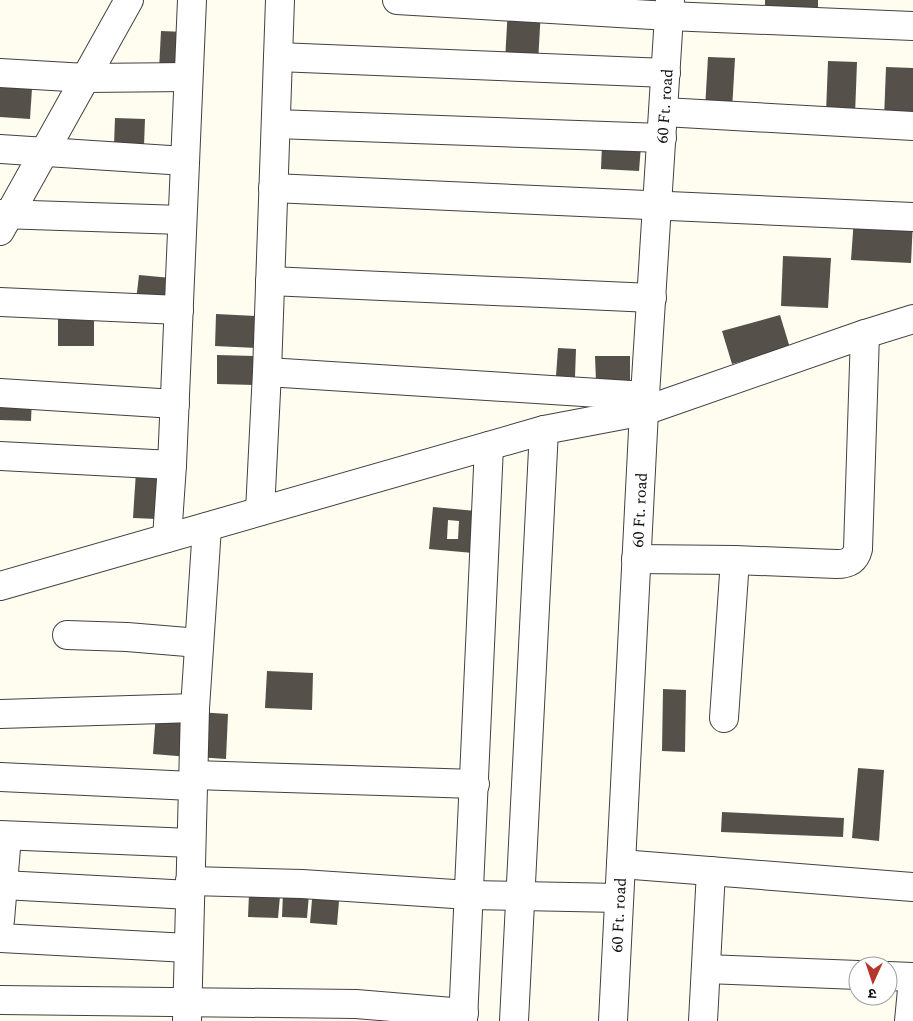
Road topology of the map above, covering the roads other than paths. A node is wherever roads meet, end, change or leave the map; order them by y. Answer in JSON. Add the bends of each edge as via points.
{"nodes":[{"id":1,"x":129,"y":0,"type":"edge"},
{"id":2,"x":192,"y":0,"type":"edge"},
{"id":3,"x":280,"y":0,"type":"edge"},
{"id":4,"x":397,"y":0,"type":"edge"},
{"id":5,"x":669,"y":8,"type":"edge"},
{"id":6,"x":913,"y":26,"type":"edge"},
{"id":7,"x":278,"y":57,"type":"junction"},
{"id":8,"x":0,"y":73,"type":"edge"},
{"id":9,"x":666,"y":73,"type":"junction"},
{"id":10,"x":188,"y":77,"type":"junction"},
{"id":11,"x":86,"y":78,"type":"junction"},
{"id":12,"x":664,"y":112,"type":"junction"},
{"id":13,"x":276,"y":124,"type":"junction"},
{"id":14,"x":913,"y":126,"type":"edge"},
{"id":15,"x":662,"y":138,"type":"junction"},
{"id":16,"x":0,"y":149,"type":"edge"},
{"id":17,"x":44,"y":152,"type":"junction"},
{"id":18,"x":185,"y":162,"type":"junction"},
{"id":19,"x":273,"y":188,"type":"junction"},
{"id":20,"x":658,"y":205,"type":"junction"},
{"id":21,"x":913,"y":217,"type":"edge"},
{"id":22,"x":3,"y":220,"type":"edge"},
{"id":23,"x":182,"y":220,"type":"junction"},
{"id":24,"x":270,"y":281,"type":"junction"},
{"id":25,"x":652,"y":298,"type":"junction"},
{"id":26,"x":0,"y":302,"type":"edge"},
{"id":27,"x":179,"y":310,"type":"junction"},
{"id":28,"x":913,"y":319,"type":"edge"},
{"id":29,"x":865,"y":334,"type":"junction"},
{"id":30,"x":267,"y":372,"type":"junction"},
{"id":31,"x":0,"y":393,"type":"edge"},
{"id":32,"x":645,"y":403,"type":"junction"},
{"id":33,"x":175,"y":404,"type":"junction"},
{"id":34,"x":544,"y":430,"type":"junction"},
{"id":35,"x":490,"y":446,"type":"junction"},
{"id":36,"x":0,"y":456,"type":"edge"},
{"id":37,"x":172,"y":465,"type":"junction"},
{"id":38,"x":260,"y":512,"type":"junction"},
{"id":39,"x":207,"y":527,"type":"junction"},
{"id":40,"x":167,"y":538,"type":"junction"},
{"id":41,"x":636,"y":559,"type":"junction"},
{"id":42,"x":735,"y":560,"type":"junction"},
{"id":43,"x":0,"y":586,"type":"edge"},
{"id":44,"x":67,"y":635,"type":"dead end"},
{"id":45,"x":199,"y":643,"type":"junction"},
{"id":46,"x":194,"y":708,"type":"junction"},
{"id":47,"x":0,"y":714,"type":"edge"},
{"id":48,"x":724,"y":718,"type":"dead end"},
{"id":49,"x":0,"y":777,"type":"edge"},
{"id":50,"x":193,"y":781,"type":"junction"},
{"id":51,"x":474,"y":784,"type":"junction"},
{"id":52,"x":4,"y":835,"type":"edge"},
{"id":53,"x":191,"y":843,"type":"junction"},
{"id":54,"x":621,"y":864,"type":"junction"},
{"id":55,"x":711,"y":870,"type":"junction"},
{"id":56,"x":3,"y":885,"type":"junction"},
{"id":57,"x":913,"y":887,"type":"edge"},
{"id":58,"x":190,"y":888,"type":"junction"},
{"id":59,"x":469,"y":895,"type":"junction"},
{"id":60,"x":521,"y":895,"type":"junction"},
{"id":61,"x":619,"y":898,"type":"junction"},
{"id":62,"x":0,"y":920,"type":"edge"},
{"id":63,"x":0,"y":938,"type":"edge"},
{"id":64,"x":188,"y":948,"type":"junction"},
{"id":65,"x":706,"y":970,"type":"junction"},
{"id":66,"x":848,"y":975,"type":"edge"},
{"id":67,"x":898,"y":977,"type":"edge"},
{"id":68,"x":913,"y":978,"type":"edge"},
{"id":69,"x":0,"y":1000,"type":"edge"},
{"id":70,"x":187,"y":1012,"type":"edge"},
{"id":71,"x":463,"y":1017,"type":"edge"},
{"id":72,"x":514,"y":1021,"type":"edge"},
{"id":73,"x":613,"y":1021,"type":"edge"},
{"id":74,"x":702,"y":1021,"type":"edge"},
{"id":75,"x":909,"y":1021,"type":"edge"}],
"edges":[{"from":1,"to":11,"type":"street"},
{"from":2,"to":10,"type":"street"},
{"from":3,"to":7,"type":"street"},
{"from":4,"to":5,"type":"street"},
{"from":5,"to":6,"type":"street"},
{"from":5,"to":9,"type":"street","name":"60 Ft. road"},
{"from":7,"to":9,"type":"street"},
{"from":7,"to":13,"type":"street"},
{"from":8,"to":11,"type":"street"},
{"from":9,"to":12,"type":"street","name":"60 Ft. road"},
{"from":10,"to":11,"type":"street"},
{"from":10,"to":18,"type":"street"},
{"from":11,"to":17,"type":"street"},
{"from":12,"to":14,"type":"street"},
{"from":12,"to":15,"type":"street","name":"60 Ft. road"},
{"from":13,"to":15,"type":"street"},
{"from":13,"to":19,"type":"street"},
{"from":15,"to":20,"type":"street","name":"60 Ft. road"},
{"from":16,"to":17,"type":"street"},
{"from":17,"to":18,"type":"street"},
{"from":17,"to":22,"type":"street"},
{"from":18,"to":23,"type":"street"},
{"from":19,"to":20,"type":"street"},
{"from":19,"to":24,"type":"street"},
{"from":20,"to":21,"type":"street"},
{"from":20,"to":25,"type":"street","name":"60 Ft. road"},
{"from":22,"to":23,"type":"street"},
{"from":23,"to":27,"type":"street"},
{"from":24,"to":25,"type":"street"},
{"from":24,"to":30,"type":"street"},
{"from":25,"to":32,"type":"street","name":"60 Ft. road"},
{"from":26,"to":27,"type":"street"},
{"from":27,"to":33,"type":"street"},
{"from":28,"to":29,"type":"street"},
{"from":29,"to":32,"type":"street"},
{"from":29,"to":42,"type":"street","via":[[857,554],[846,564]]},
{"from":30,"to":32,"type":"street"},
{"from":30,"to":38,"type":"street"},
{"from":31,"to":33,"type":"street"},
{"from":32,"to":34,"type":"street"},
{"from":32,"to":41,"type":"street","name":"60 Ft. road"},
{"from":33,"to":37,"type":"street"},
{"from":34,"to":35,"type":"street"},
{"from":34,"to":60,"type":"street"},
{"from":35,"to":38,"type":"street"},
{"from":35,"to":51,"type":"street"},
{"from":36,"to":37,"type":"street"},
{"from":37,"to":40,"type":"street"},
{"from":38,"to":39,"type":"street"},
{"from":39,"to":40,"type":"street"},
{"from":39,"to":45,"type":"street"},
{"from":40,"to":43,"type":"street"},
{"from":41,"to":42,"type":"street"},
{"from":41,"to":54,"type":"street","name":"60 Ft. road"},
{"from":42,"to":48,"type":"street"},
{"from":44,"to":45,"type":"street"},
{"from":45,"to":46,"type":"street"},
{"from":46,"to":47,"type":"street"},
{"from":46,"to":50,"type":"street"},
{"from":49,"to":50,"type":"street"},
{"from":50,"to":51,"type":"street"},
{"from":50,"to":53,"type":"street"},
{"from":51,"to":59,"type":"street"},
{"from":52,"to":53,"type":"street"},
{"from":52,"to":56,"type":"street"},
{"from":53,"to":58,"type":"street"},
{"from":54,"to":55,"type":"street"},
{"from":54,"to":61,"type":"street","name":"60 Ft. road"},
{"from":55,"to":57,"type":"street"},
{"from":55,"to":65,"type":"street"},
{"from":56,"to":58,"type":"street"},
{"from":56,"to":62,"type":"street"},
{"from":58,"to":59,"type":"street","via":[[302,884]]},
{"from":58,"to":64,"type":"street"},
{"from":59,"to":60,"type":"street"},
{"from":59,"to":71,"type":"street"},
{"from":60,"to":61,"type":"street"},
{"from":60,"to":72,"type":"street"},
{"from":61,"to":73,"type":"street","name":"60 Ft. road"},
{"from":63,"to":64,"type":"street"},
{"from":64,"to":70,"type":"street"},
{"from":65,"to":66,"type":"street"},
{"from":65,"to":74,"type":"street"},
{"from":67,"to":68,"type":"street"},
{"from":68,"to":75,"type":"street"},
{"from":69,"to":70,"type":"street"},
{"from":70,"to":71,"type":"street","via":[[356,1004]]}]}
